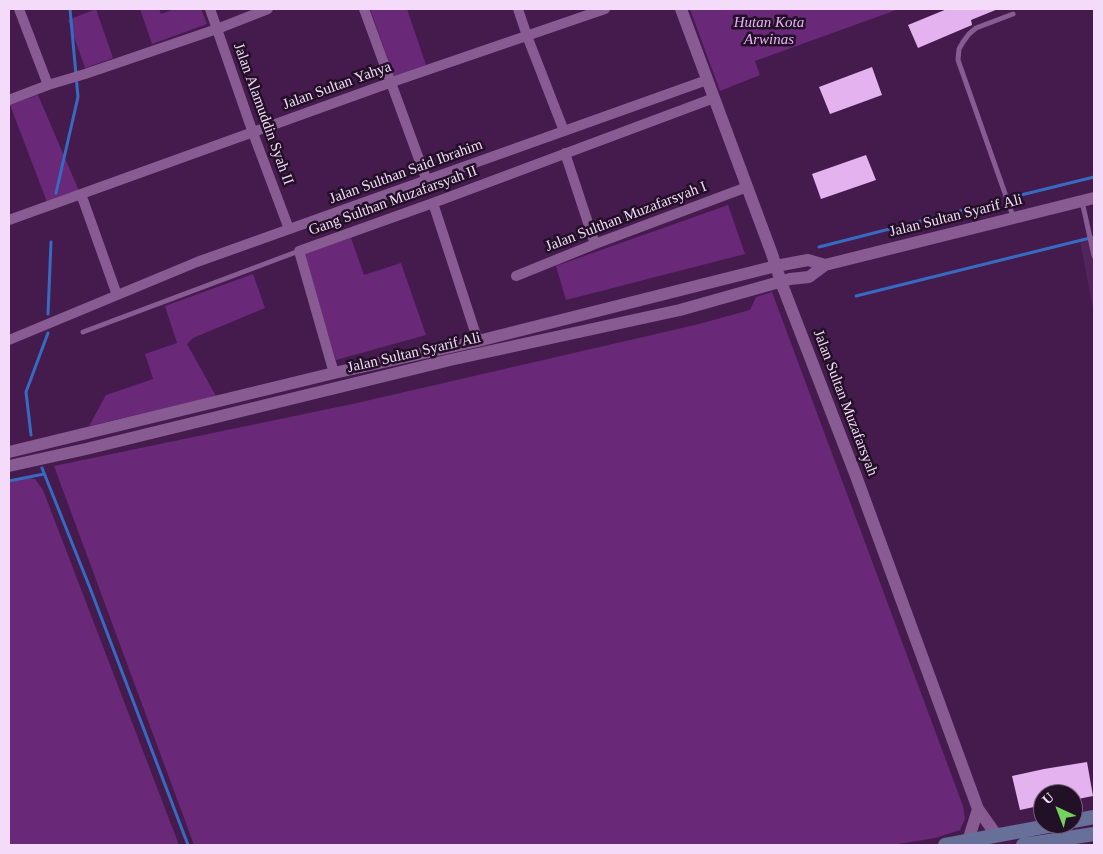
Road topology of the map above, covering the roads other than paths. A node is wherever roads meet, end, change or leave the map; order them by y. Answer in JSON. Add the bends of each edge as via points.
{"nodes":[{"id":1,"x":19,"y":9,"type":"edge"},
{"id":2,"x":210,"y":9,"type":"edge"},
{"id":3,"x":268,"y":9,"type":"edge"},
{"id":4,"x":364,"y":9,"type":"edge"},
{"id":5,"x":518,"y":9,"type":"edge"},
{"id":6,"x":605,"y":9,"type":"edge"},
{"id":7,"x":681,"y":9,"type":"edge"},
{"id":8,"x":1013,"y":14,"type":"dead end"},
{"id":9,"x":217,"y":29,"type":"junction"},
{"id":10,"x":527,"y":36,"type":"junction"},
{"id":11,"x":707,"y":80,"type":"junction"},
{"id":12,"x":392,"y":82,"type":"junction"},
{"id":13,"x":48,"y":85,"type":"junction"},
{"id":14,"x":714,"y":98,"type":"junction"},
{"id":15,"x":9,"y":100,"type":"edge"},
{"id":16,"x":564,"y":130,"type":"junction"},
{"id":17,"x":253,"y":133,"type":"junction"},
{"id":18,"x":565,"y":153,"type":"junction"},
{"id":19,"x":427,"y":181,"type":"junction"},
{"id":20,"x":747,"y":187,"type":"junction"},
{"id":21,"x":81,"y":194,"type":"junction"},
{"id":22,"x":1088,"y":200,"type":"edge"},
{"id":23,"x":434,"y":203,"type":"junction"},
{"id":24,"x":1014,"y":219,"type":"junction"},
{"id":25,"x":9,"y":220,"type":"edge"},
{"id":26,"x":289,"y":229,"type":"junction"},
{"id":27,"x":595,"y":244,"type":"junction"},
{"id":28,"x":299,"y":251,"type":"junction"},
{"id":29,"x":1094,"y":256,"type":"edge"},
{"id":30,"x":825,"y":265,"type":"junction"},
{"id":31,"x":776,"y":266,"type":"junction"},
{"id":32,"x":516,"y":276,"type":"dead end"},
{"id":33,"x":781,"y":282,"type":"junction"},
{"id":34,"x":117,"y":295,"type":"junction"},
{"id":35,"x":83,"y":332,"type":"dead end"},
{"id":36,"x":9,"y":340,"type":"edge"},
{"id":37,"x":478,"y":340,"type":"junction"},
{"id":38,"x":334,"y":373,"type":"junction"},
{"id":39,"x":70,"y":436,"type":"junction"},
{"id":40,"x":9,"y":452,"type":"edge"},
{"id":41,"x":74,"y":452,"type":"junction"},
{"id":42,"x":9,"y":466,"type":"edge"},
{"id":43,"x":978,"y":808,"type":"junction"},
{"id":44,"x":1033,"y":829,"type":"edge"},
{"id":45,"x":1094,"y":834,"type":"edge"},
{"id":46,"x":997,"y":836,"type":"junction"},
{"id":47,"x":968,"y":842,"type":"junction"},
{"id":48,"x":1070,"y":842,"type":"edge"},
{"id":49,"x":945,"y":845,"type":"edge"},
{"id":50,"x":1023,"y":845,"type":"edge"}],
"edges":[{"from":1,"to":13,"type":"street"},
{"from":2,"to":9,"type":"street","name":"Jalan Alamuddin Syah II"},
{"from":3,"to":9,"type":"street"},
{"from":4,"to":12,"type":"street"},
{"from":5,"to":10,"type":"street"},
{"from":6,"to":10,"type":"street","name":"Jalan Sultan Yahya"},
{"from":7,"to":11,"type":"street","name":"Jalan Sultan Muzafarsyah"},
{"from":8,"to":24,"type":"lane","via":[[976,28],[959,49],[958,60]]},
{"from":9,"to":13,"type":"street"},
{"from":9,"to":17,"type":"street","name":"Jalan Alamuddin Syah II"},
{"from":10,"to":12,"type":"street","name":"Jalan Sultan Yahya"},
{"from":10,"to":16,"type":"street"},
{"from":11,"to":14,"type":"street","name":"Jalan Sultan Muzafarsyah"},
{"from":11,"to":16,"type":"street","name":"Jalan Sulthan Said Ibrahim"},
{"from":12,"to":17,"type":"street","name":"Jalan Sultan Yahya"},
{"from":12,"to":19,"type":"street"},
{"from":13,"to":15,"type":"street"},
{"from":14,"to":18,"type":"street","name":"Gang Sulthan Muzafarsyah II"},
{"from":14,"to":20,"type":"street","name":"Jalan Sultan Muzafarsyah"},
{"from":16,"to":19,"type":"street","name":"Jalan Sulthan Said Ibrahim"},
{"from":17,"to":21,"type":"street","name":"Jalan Sultan Yahya"},
{"from":17,"to":26,"type":"street","name":"Jalan Alamuddin Syah II"},
{"from":18,"to":23,"type":"street","name":"Gang Sulthan Muzafarsyah II"},
{"from":18,"to":27,"type":"street"},
{"from":19,"to":26,"type":"street","name":"Jalan Sulthan Said Ibrahim"},
{"from":20,"to":27,"type":"street","name":"Jalan Sulthan Muzafarsyah I"},
{"from":20,"to":31,"type":"street","name":"Jalan Sultan Muzafarsyah"},
{"from":21,"to":25,"type":"street","name":"Jalan Sultan Yahya"},
{"from":21,"to":34,"type":"street"},
{"from":22,"to":24,"type":"street","name":"Jalan Sultan Syarif Ali"},
{"from":22,"to":29,"type":"lane"},
{"from":23,"to":28,"type":"street","name":"Gang Sulthan Muzafarsyah II"},
{"from":23,"to":37,"type":"street"},
{"from":24,"to":30,"type":"street","name":"Jalan Sultan Syarif Ali"},
{"from":26,"to":34,"type":"street","name":"Jalan Sulthan Said Ibrahim"},
{"from":27,"to":32,"type":"street","name":"Jalan Sulthan Muzafarsyah I"},
{"from":28,"to":35,"type":"lane","name":"Gang Sulthan Muzafarsyah II"},
{"from":28,"to":38,"type":"street"},
{"from":30,"to":31,"type":"street","name":"Jalan Sultan Syarif Ali","via":[[808,260]]},
{"from":30,"to":33,"type":"street","name":"Jalan Sultan Syarif Ali","via":[[809,276]]},
{"from":31,"to":33,"type":"street","name":"Jalan Sultan Muzafarsyah"},
{"from":31,"to":37,"type":"street","name":"Jalan Sultan Syarif Ali"},
{"from":33,"to":41,"type":"street","name":"Jalan Sultan Syarif Ali","via":[[680,310],[441,362]]},
{"from":33,"to":43,"type":"street","name":"Jalan Sultan Muzafarsyah"},
{"from":34,"to":36,"type":"street","name":"Jalan Sulthan Said Ibrahim"},
{"from":37,"to":38,"type":"street","name":"Jalan Sultan Syarif Ali"},
{"from":38,"to":39,"type":"street","name":"Jalan Sultan Syarif Ali"},
{"from":39,"to":40,"type":"street","name":"Jalan Sultan Syarif Ali"},
{"from":39,"to":41,"type":"street"},
{"from":41,"to":42,"type":"street","name":"Jalan Sultan Syarif Ali"},
{"from":43,"to":46,"type":"street","name":"Jalan Sultan Muzafarsyah"},
{"from":43,"to":47,"type":"street"},
{"from":44,"to":46,"type":"main road"},
{"from":45,"to":48,"type":"main road"},
{"from":46,"to":47,"type":"main road"},
{"from":47,"to":49,"type":"main road"},
{"from":48,"to":50,"type":"main road"}]}
